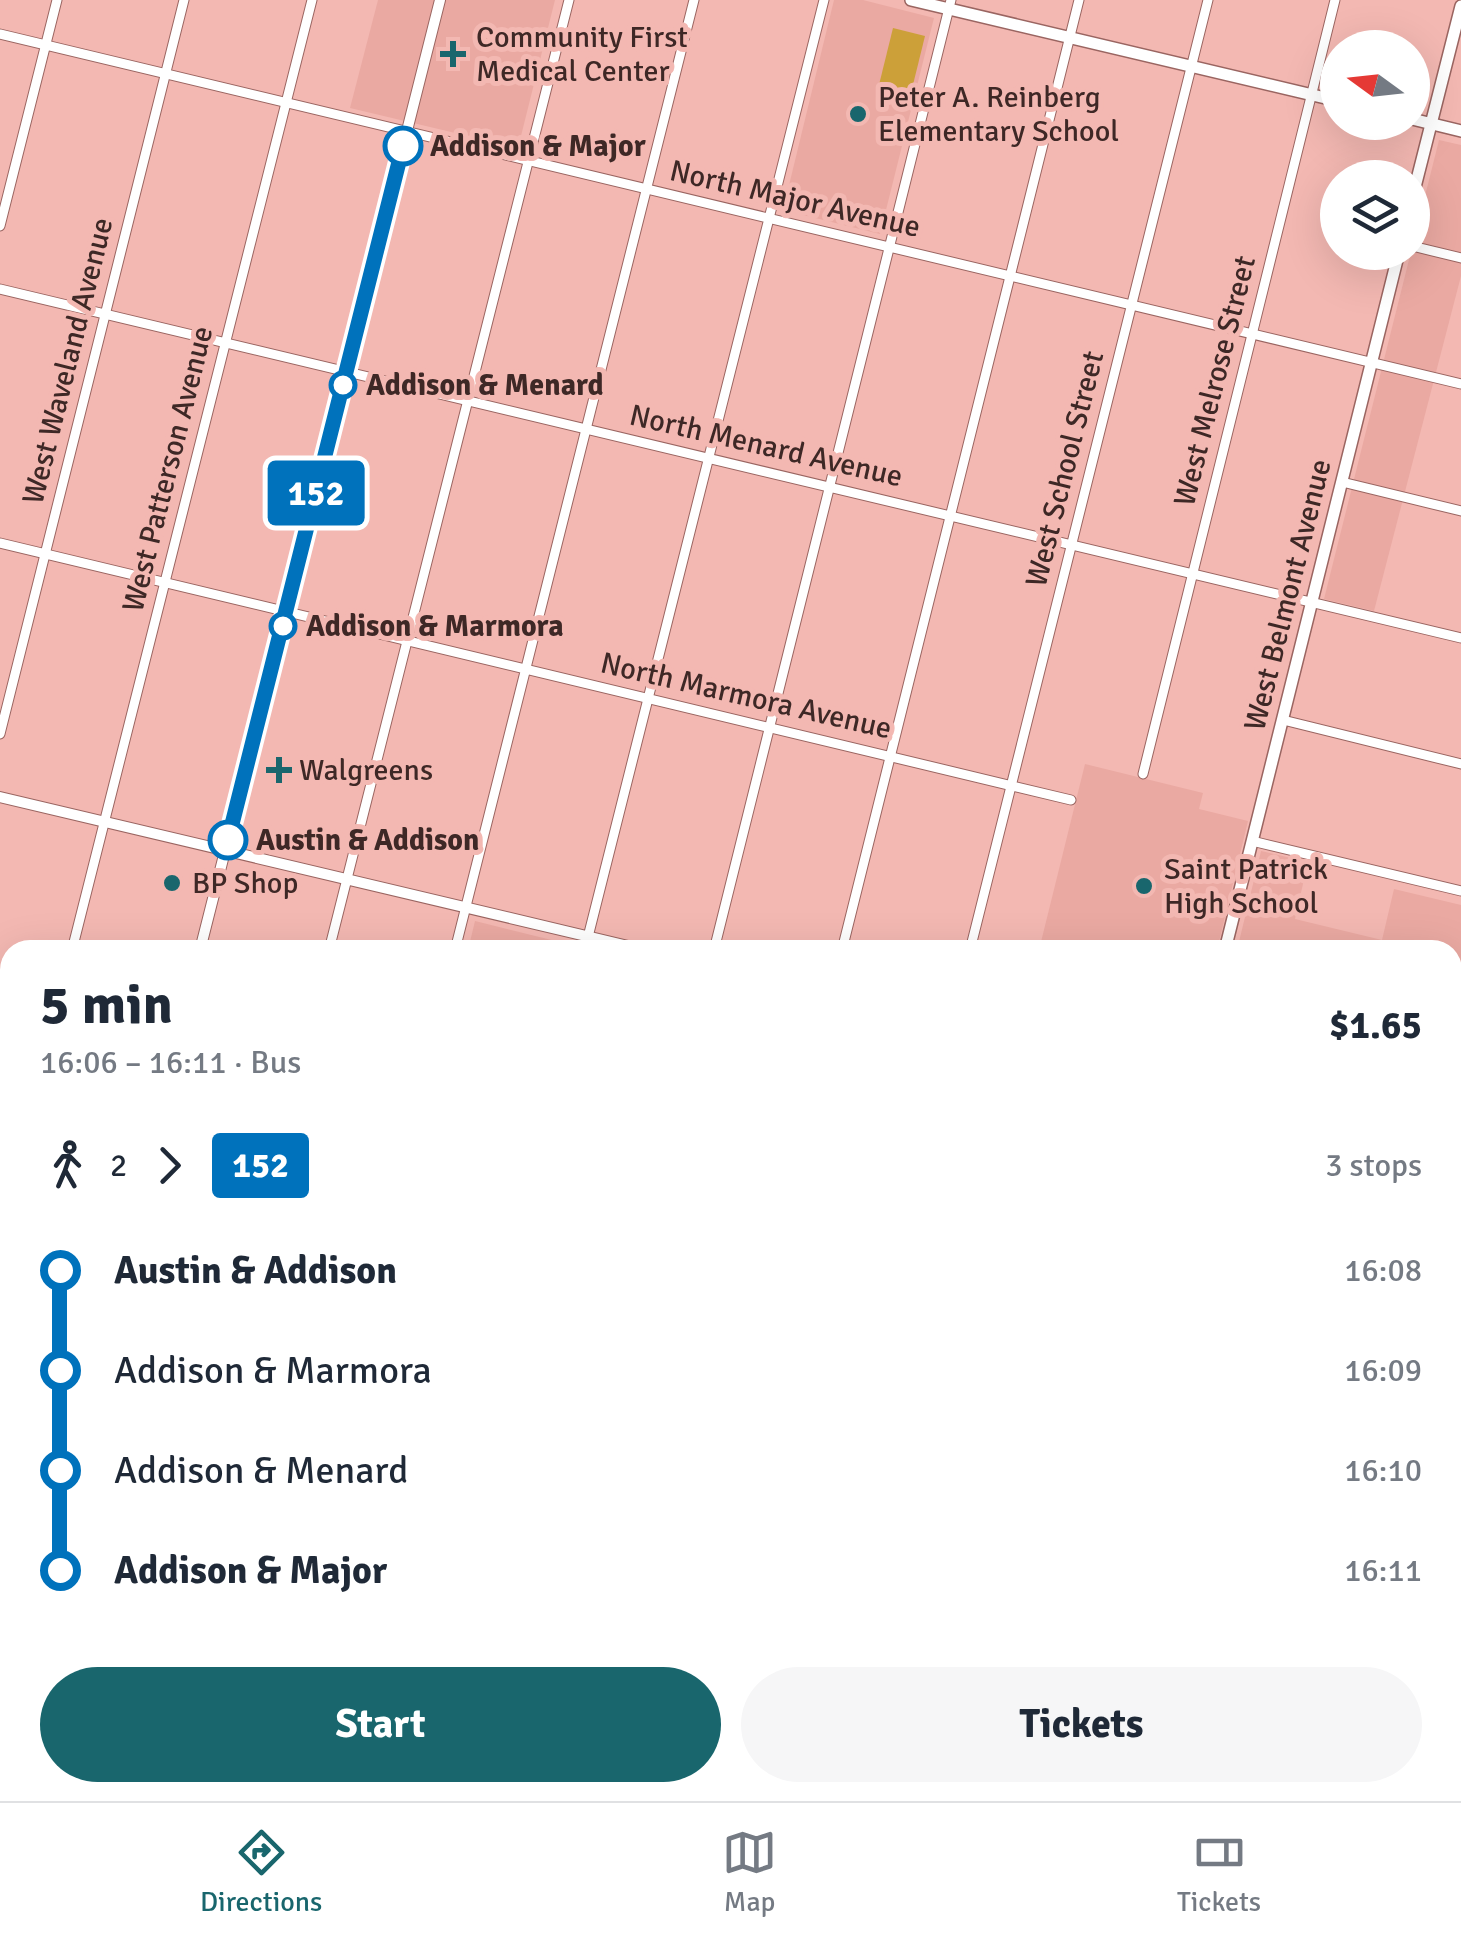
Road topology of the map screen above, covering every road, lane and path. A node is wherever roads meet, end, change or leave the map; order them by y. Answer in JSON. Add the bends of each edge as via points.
{"nodes":[{"id":1,"x":57,"y":0,"type":"edge"},
{"id":2,"x":184,"y":0,"type":"edge"},
{"id":3,"x":312,"y":0,"type":"edge"},
{"id":4,"x":440,"y":0,"type":"edge"},
{"id":5,"x":568,"y":0,"type":"edge"},
{"id":6,"x":694,"y":0,"type":"edge"},
{"id":7,"x":824,"y":0,"type":"edge"},
{"id":8,"x":910,"y":0,"type":"edge"},
{"id":9,"x":1079,"y":0,"type":"edge"},
{"id":10,"x":1208,"y":0,"type":"edge"},
{"id":11,"x":1335,"y":0,"type":"edge"},
{"id":12,"x":950,"y":4,"type":"edge"},
{"id":13,"x":1461,"y":6,"type":"edge"},
{"id":14,"x":0,"y":34,"type":"edge"},
{"id":15,"x":1070,"y":38,"type":"junction"},
{"id":16,"x":46,"y":45,"type":"junction"},
{"id":17,"x":1191,"y":66,"type":"junction"},
{"id":18,"x":166,"y":74,"type":"junction"},
{"id":19,"x":1312,"y":95,"type":"junction"},
{"id":20,"x":1320,"y":97,"type":"edge"},
{"id":21,"x":286,"y":102,"type":"junction"},
{"id":22,"x":1431,"y":124,"type":"junction"},
{"id":23,"x":1461,"y":131,"type":"edge"},
{"id":24,"x":407,"y":132,"type":"junction"},
{"id":25,"x":528,"y":160,"type":"junction"},
{"id":26,"x":1422,"y":160,"type":"edge"},
{"id":27,"x":647,"y":189,"type":"junction"},
{"id":28,"x":770,"y":218,"type":"junction"},
{"id":29,"x":0,"y":226,"type":"edge"},
{"id":30,"x":889,"y":247,"type":"junction"},
{"id":31,"x":1430,"y":250,"type":"edge"},
{"id":32,"x":1461,"y":258,"type":"edge"},
{"id":33,"x":1395,"y":270,"type":"edge"},
{"id":34,"x":1010,"y":276,"type":"junction"},
{"id":35,"x":0,"y":289,"type":"edge"},
{"id":36,"x":1132,"y":305,"type":"junction"},
{"id":37,"x":106,"y":314,"type":"junction"},
{"id":38,"x":1252,"y":334,"type":"junction"},
{"id":39,"x":225,"y":342,"type":"junction"},
{"id":40,"x":1372,"y":363,"type":"junction"},
{"id":41,"x":346,"y":371,"type":"junction"},
{"id":42,"x":1461,"y":384,"type":"edge"},
{"id":43,"x":468,"y":400,"type":"junction"},
{"id":44,"x":586,"y":428,"type":"junction"},
{"id":45,"x":708,"y":458,"type":"junction"},
{"id":46,"x":1342,"y":482,"type":"junction"},
{"id":47,"x":830,"y":486,"type":"junction"},
{"id":48,"x":1461,"y":511,"type":"edge"},
{"id":49,"x":950,"y":516,"type":"junction"},
{"id":50,"x":0,"y":543,"type":"edge"},
{"id":51,"x":1072,"y":544,"type":"junction"},
{"id":52,"x":45,"y":554,"type":"junction"},
{"id":53,"x":1193,"y":573,"type":"junction"},
{"id":54,"x":164,"y":582,"type":"junction"},
{"id":55,"x":1312,"y":602,"type":"junction"},
{"id":56,"x":286,"y":612,"type":"junction"},
{"id":57,"x":1461,"y":638,"type":"edge"},
{"id":58,"x":407,"y":640,"type":"junction"},
{"id":59,"x":527,"y":669,"type":"junction"},
{"id":60,"x":648,"y":698,"type":"junction"},
{"id":61,"x":1282,"y":720,"type":"junction"},
{"id":62,"x":769,"y":727,"type":"junction"},
{"id":63,"x":0,"y":734,"type":"edge"},
{"id":64,"x":890,"y":756,"type":"junction"},
{"id":65,"x":1461,"y":764,"type":"edge"},
{"id":66,"x":1143,"y":774,"type":"dead end"},
{"id":67,"x":1011,"y":785,"type":"junction"},
{"id":68,"x":0,"y":797,"type":"edge"},
{"id":69,"x":1071,"y":800,"type":"dead end"},
{"id":70,"x":105,"y":822,"type":"junction"},
{"id":71,"x":1252,"y":841,"type":"junction"},
{"id":72,"x":226,"y":851,"type":"junction"},
{"id":73,"x":347,"y":879,"type":"junction"},
{"id":74,"x":1461,"y":891,"type":"edge"},
{"id":75,"x":466,"y":908,"type":"junction"},
{"id":76,"x":588,"y":936,"type":"junction"},
{"id":77,"x":75,"y":940,"type":"edge"},
{"id":78,"x":203,"y":940,"type":"edge"},
{"id":79,"x":332,"y":940,"type":"edge"},
{"id":80,"x":458,"y":940,"type":"edge"},
{"id":81,"x":604,"y":940,"type":"edge"},
{"id":82,"x":716,"y":940,"type":"edge"},
{"id":83,"x":844,"y":940,"type":"edge"},
{"id":84,"x":972,"y":940,"type":"edge"},
{"id":85,"x":1227,"y":940,"type":"edge"}],
"edges":[{"from":1,"to":16,"type":"street"},
{"from":2,"to":18,"type":"street","name":"West Waveland Avenue"},
{"from":3,"to":21,"type":"street","name":"West Patterson Avenue"},
{"from":4,"to":24,"type":"street"},
{"from":5,"to":25,"type":"street"},
{"from":6,"to":27,"type":"street"},
{"from":7,"to":28,"type":"street"},
{"from":8,"to":12,"type":"main road"},
{"from":9,"to":15,"type":"street"},
{"from":10,"to":17,"type":"street","name":"West School Street"},
{"from":11,"to":19,"type":"street","name":"West Melrose Street"},
{"from":12,"to":15,"type":"main road"},
{"from":12,"to":30,"type":"street"},
{"from":13,"to":22,"type":"main road"},
{"from":14,"to":16,"type":"street","name":"North Major Avenue"},
{"from":15,"to":17,"type":"main road"},
{"from":15,"to":34,"type":"street"},
{"from":16,"to":18,"type":"street","name":"North Major Avenue"},
{"from":16,"to":29,"type":"street"},
{"from":17,"to":19,"type":"main road"},
{"from":17,"to":36,"type":"street","name":"West School Street"},
{"from":18,"to":21,"type":"street","name":"North Major Avenue"},
{"from":18,"to":37,"type":"street","name":"West Waveland Avenue"},
{"from":19,"to":20,"type":"main road"},
{"from":19,"to":38,"type":"street","name":"West Melrose Street"},
{"from":21,"to":24,"type":"street","name":"North Major Avenue"},
{"from":21,"to":39,"type":"street","name":"West Patterson Avenue"},
{"from":22,"to":23,"type":"main road"},
{"from":22,"to":26,"type":"main road"},
{"from":24,"to":25,"type":"street","name":"North Major Avenue"},
{"from":24,"to":41,"type":"street"},
{"from":25,"to":27,"type":"street","name":"North Major Avenue"},
{"from":25,"to":43,"type":"street"},
{"from":27,"to":28,"type":"street","name":"North Major Avenue"},
{"from":27,"to":44,"type":"street"},
{"from":28,"to":30,"type":"street","name":"North Major Avenue"},
{"from":28,"to":45,"type":"street"},
{"from":30,"to":34,"type":"street","name":"North Major Avenue"},
{"from":30,"to":47,"type":"street"},
{"from":31,"to":32,"type":"street"},
{"from":33,"to":40,"type":"main road","name":"West Belmont Avenue"},
{"from":34,"to":36,"type":"street","name":"North Major Avenue"},
{"from":34,"to":49,"type":"street"},
{"from":35,"to":37,"type":"street","name":"North Menard Avenue"},
{"from":36,"to":38,"type":"street","name":"North Major Avenue"},
{"from":36,"to":51,"type":"street","name":"West School Street"},
{"from":37,"to":39,"type":"street","name":"North Menard Avenue"},
{"from":37,"to":52,"type":"street","name":"West Waveland Avenue"},
{"from":38,"to":40,"type":"street","name":"North Major Avenue"},
{"from":38,"to":53,"type":"street","name":"West Melrose Street"},
{"from":39,"to":41,"type":"street","name":"North Menard Avenue"},
{"from":39,"to":54,"type":"street","name":"West Patterson Avenue"},
{"from":40,"to":42,"type":"street","name":"North Major Avenue"},
{"from":40,"to":46,"type":"main road","name":"West Belmont Avenue"},
{"from":41,"to":43,"type":"street","name":"North Menard Avenue"},
{"from":41,"to":56,"type":"street"},
{"from":43,"to":44,"type":"street","name":"North Menard Avenue"},
{"from":43,"to":58,"type":"street"},
{"from":44,"to":45,"type":"street","name":"North Menard Avenue"},
{"from":44,"to":59,"type":"street"},
{"from":45,"to":47,"type":"street","name":"North Menard Avenue"},
{"from":45,"to":60,"type":"street"},
{"from":46,"to":48,"type":"street"},
{"from":46,"to":55,"type":"main road","name":"West Belmont Avenue"},
{"from":47,"to":49,"type":"street","name":"North Menard Avenue"},
{"from":47,"to":62,"type":"street"},
{"from":49,"to":51,"type":"street","name":"North Menard Avenue"},
{"from":49,"to":64,"type":"street"},
{"from":50,"to":52,"type":"street","name":"North Marmora Avenue"},
{"from":51,"to":53,"type":"street","name":"North Menard Avenue"},
{"from":51,"to":67,"type":"street","name":"West School Street"},
{"from":52,"to":54,"type":"street","name":"North Marmora Avenue"},
{"from":52,"to":63,"type":"street","name":"West Waveland Avenue"},
{"from":53,"to":55,"type":"street","name":"North Menard Avenue"},
{"from":53,"to":66,"type":"street","name":"West Melrose Street"},
{"from":54,"to":56,"type":"street","name":"North Marmora Avenue"},
{"from":54,"to":70,"type":"street","name":"West Patterson Avenue"},
{"from":55,"to":57,"type":"street","name":"North Menard Avenue"},
{"from":55,"to":61,"type":"main road","name":"West Belmont Avenue"},
{"from":56,"to":58,"type":"street","name":"North Marmora Avenue"},
{"from":56,"to":72,"type":"street"},
{"from":58,"to":59,"type":"street","name":"North Marmora Avenue"},
{"from":58,"to":73,"type":"street"},
{"from":59,"to":60,"type":"street","name":"North Marmora Avenue"},
{"from":59,"to":75,"type":"street"},
{"from":60,"to":62,"type":"street","name":"North Marmora Avenue"},
{"from":60,"to":76,"type":"street"},
{"from":61,"to":65,"type":"street"},
{"from":61,"to":71,"type":"main road","name":"West Belmont Avenue"},
{"from":62,"to":64,"type":"street","name":"North Marmora Avenue"},
{"from":62,"to":82,"type":"street"},
{"from":64,"to":67,"type":"street","name":"North Marmora Avenue"},
{"from":64,"to":83,"type":"street"},
{"from":67,"to":69,"type":"street","name":"North Marmora Avenue"},
{"from":67,"to":84,"type":"street","name":"West School Street"},
{"from":68,"to":70,"type":"street"},
{"from":70,"to":72,"type":"street"},
{"from":70,"to":77,"type":"street","name":"West Patterson Avenue"},
{"from":71,"to":74,"type":"street"},
{"from":71,"to":85,"type":"main road","name":"West Belmont Avenue"},
{"from":72,"to":73,"type":"street"},
{"from":72,"to":78,"type":"street"},
{"from":73,"to":75,"type":"street"},
{"from":73,"to":79,"type":"street"},
{"from":75,"to":76,"type":"street"},
{"from":75,"to":80,"type":"street"},
{"from":76,"to":81,"type":"street"}]}
